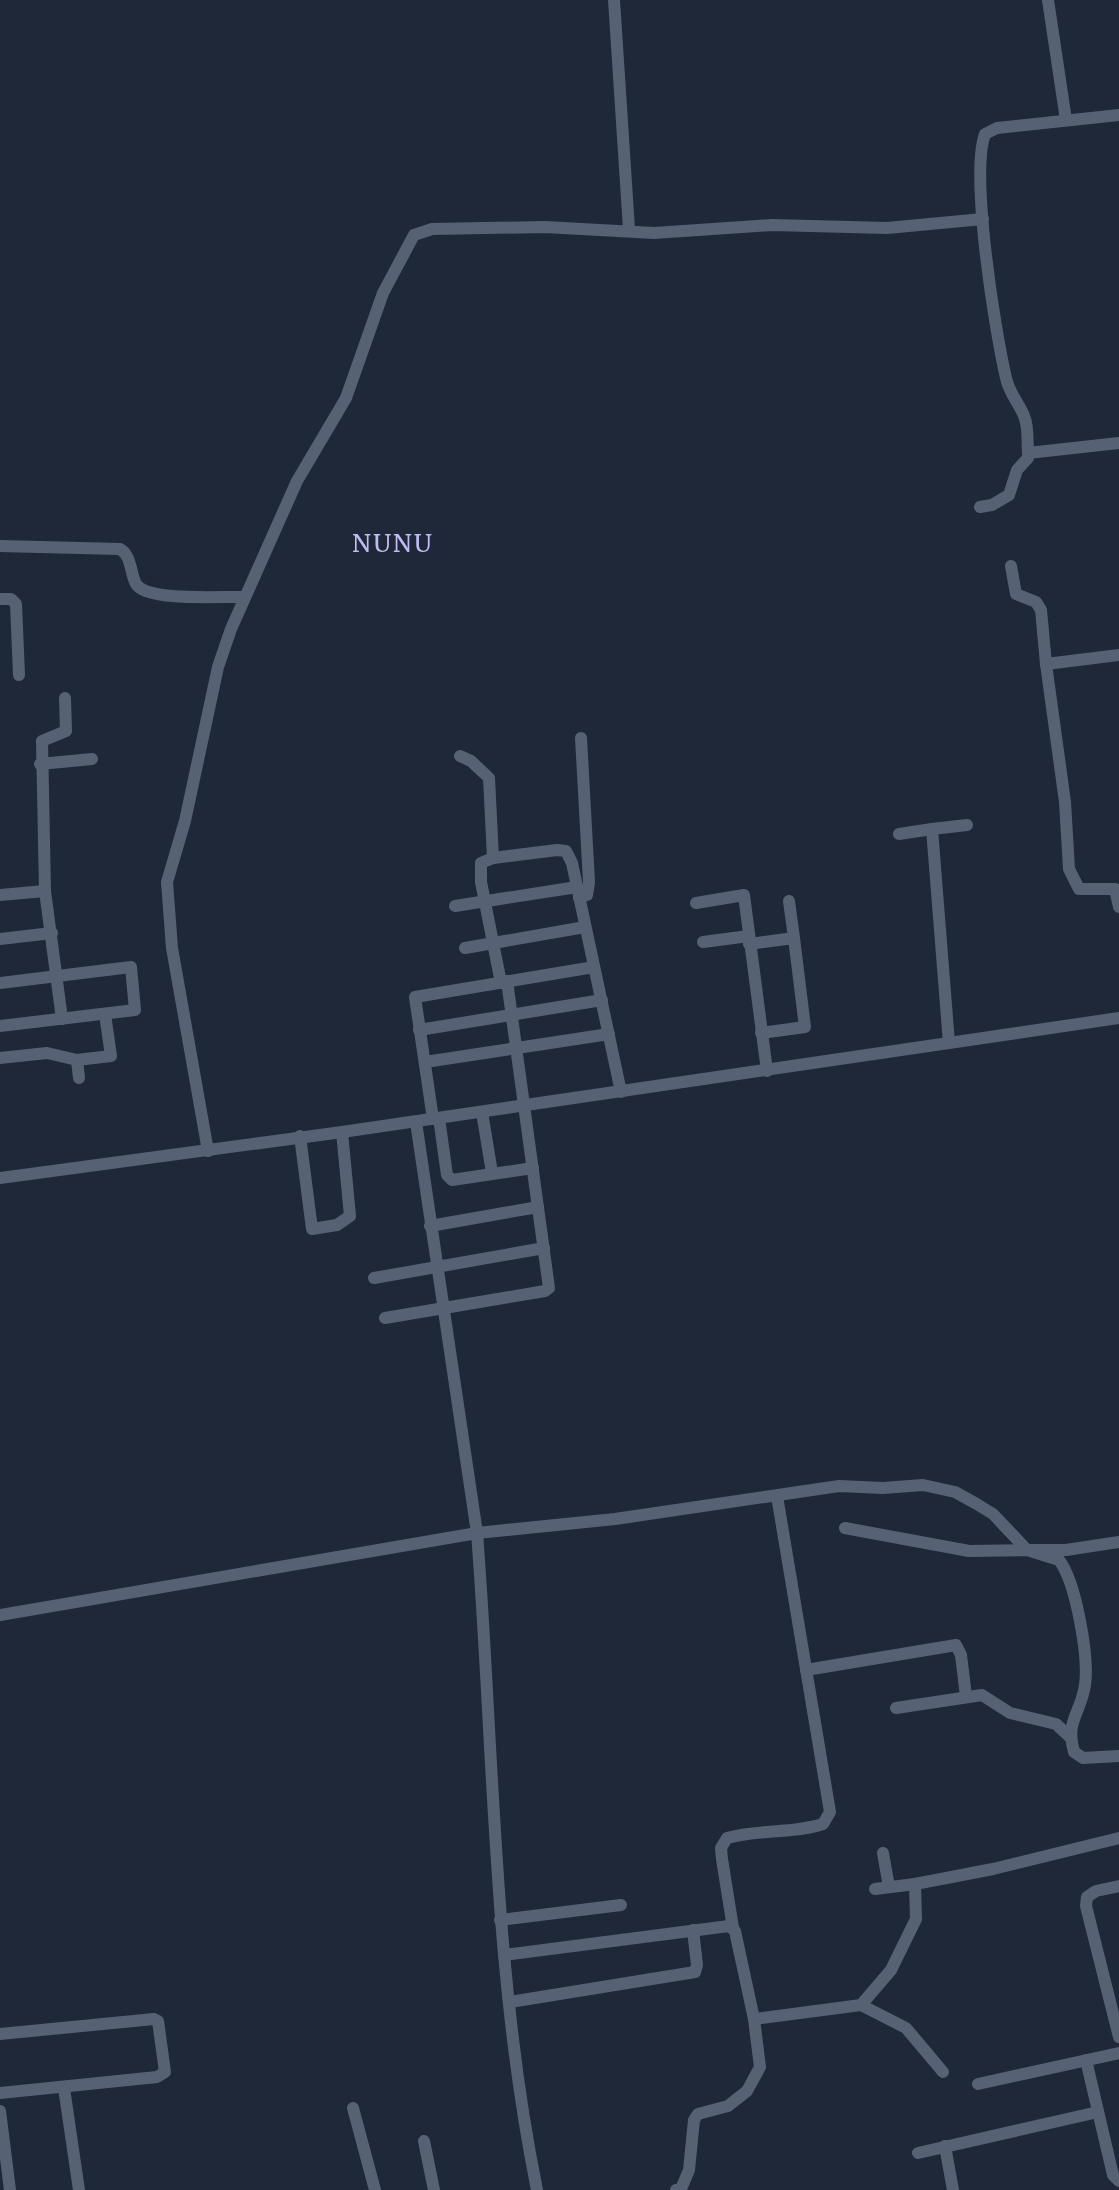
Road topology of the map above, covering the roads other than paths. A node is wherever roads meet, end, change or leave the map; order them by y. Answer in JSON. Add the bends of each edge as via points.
{"nodes":[{"id":1,"x":614,"y":0,"type":"edge"},
{"id":2,"x":1048,"y":0,"type":"edge"},
{"id":3,"x":1119,"y":115,"type":"edge"},
{"id":4,"x":1066,"y":120,"type":"junction"},
{"id":5,"x":983,"y":219,"type":"junction"},
{"id":6,"x":629,"y":229,"type":"junction"},
{"id":7,"x":1119,"y":443,"type":"edge"},
{"id":8,"x":1028,"y":453,"type":"junction"},
{"id":9,"x":980,"y":507,"type":"dead end"},
{"id":10,"x":0,"y":546,"type":"edge"},
{"id":11,"x":1011,"y":566,"type":"dead end"},
{"id":12,"x":244,"y":597,"type":"junction"},
{"id":13,"x":0,"y":599,"type":"edge"},
{"id":14,"x":1119,"y":655,"type":"edge"},
{"id":15,"x":1046,"y":664,"type":"junction"},
{"id":16,"x":19,"y":675,"type":"dead end"},
{"id":17,"x":65,"y":698,"type":"dead end"},
{"id":18,"x":582,"y":738,"type":"dead end"},
{"id":19,"x":460,"y":756,"type":"dead end"},
{"id":20,"x":92,"y":759,"type":"dead end"},
{"id":21,"x":40,"y":764,"type":"junction"},
{"id":22,"x":967,"y":825,"type":"dead end"},
{"id":23,"x":932,"y":829,"type":"junction"},
{"id":24,"x":899,"y":834,"type":"dead end"},
{"id":25,"x":493,"y":858,"type":"junction"},
{"id":26,"x":45,"y":891,"type":"junction"},
{"id":27,"x":578,"y":892,"type":"junction"},
{"id":28,"x":0,"y":895,"type":"edge"},
{"id":29,"x":789,"y":901,"type":"dead end"},
{"id":30,"x":485,"y":902,"type":"junction"},
{"id":31,"x":696,"y":903,"type":"dead end"},
{"id":32,"x":454,"y":906,"type":"dead end"},
{"id":33,"x":1119,"y":907,"type":"edge"},
{"id":34,"x":585,"y":927,"type":"junction"},
{"id":35,"x":52,"y":933,"type":"junction"},
{"id":36,"x":793,"y":938,"type":"junction"},
{"id":37,"x":0,"y":939,"type":"edge"},
{"id":38,"x":749,"y":940,"type":"junction"},
{"id":39,"x":703,"y":942,"type":"dead end"},
{"id":40,"x":493,"y":943,"type":"junction"},
{"id":41,"x":465,"y":948,"type":"dead end"},
{"id":42,"x":594,"y":967,"type":"junction"},
{"id":43,"x":56,"y":976,"type":"junction"},
{"id":44,"x":504,"y":982,"type":"junction"},
{"id":45,"x":0,"y":983,"type":"edge"},
{"id":46,"x":602,"y":1000,"type":"junction"},
{"id":47,"x":105,"y":1014,"type":"junction"},
{"id":48,"x":513,"y":1016,"type":"junction"},
{"id":49,"x":1119,"y":1018,"type":"edge"},
{"id":50,"x":62,"y":1019,"type":"junction"},
{"id":51,"x":0,"y":1027,"type":"edge"},
{"id":52,"x":419,"y":1030,"type":"junction"},
{"id":53,"x":761,"y":1033,"type":"junction"},
{"id":54,"x":608,"y":1034,"type":"junction"},
{"id":55,"x":949,"y":1043,"type":"junction"},
{"id":56,"x":517,"y":1049,"type":"junction"},
{"id":57,"x":0,"y":1058,"type":"edge"},
{"id":58,"x":77,"y":1060,"type":"junction"},
{"id":59,"x":425,"y":1062,"type":"junction"},
{"id":60,"x":766,"y":1070,"type":"junction"},
{"id":61,"x":79,"y":1078,"type":"dead end"},
{"id":62,"x":621,"y":1093,"type":"junction"},
{"id":63,"x":526,"y":1106,"type":"junction"},
{"id":64,"x":482,"y":1112,"type":"junction"},
{"id":65,"x":436,"y":1119,"type":"junction"},
{"id":66,"x":416,"y":1122,"type":"junction"},
{"id":67,"x":342,"y":1132,"type":"junction"},
{"id":68,"x":300,"y":1136,"type":"junction"},
{"id":69,"x":208,"y":1152,"type":"junction"},
{"id":70,"x":533,"y":1168,"type":"junction"},
{"id":71,"x":492,"y":1173,"type":"junction"},
{"id":72,"x":0,"y":1178,"type":"edge"},
{"id":73,"x":538,"y":1207,"type":"junction"},
{"id":74,"x":430,"y":1226,"type":"junction"},
{"id":75,"x":544,"y":1248,"type":"junction"},
{"id":76,"x":437,"y":1266,"type":"junction"},
{"id":77,"x":374,"y":1278,"type":"dead end"},
{"id":78,"x":442,"y":1308,"type":"junction"},
{"id":79,"x":385,"y":1318,"type":"dead end"},
{"id":80,"x":777,"y":1496,"type":"junction"},
{"id":81,"x":845,"y":1528,"type":"dead end"},
{"id":82,"x":477,"y":1533,"type":"junction"},
{"id":83,"x":1119,"y":1542,"type":"edge"},
{"id":84,"x":1027,"y":1550,"type":"junction"},
{"id":85,"x":0,"y":1615,"type":"edge"},
{"id":86,"x":806,"y":1670,"type":"junction"},
{"id":87,"x":966,"y":1696,"type":"junction"},
{"id":88,"x":896,"y":1708,"type":"dead end"},
{"id":89,"x":1070,"y":1737,"type":"junction"},
{"id":90,"x":1119,"y":1756,"type":"edge"},
{"id":91,"x":1119,"y":1838,"type":"edge"},
{"id":92,"x":883,"y":1853,"type":"dead end"},
{"id":93,"x":915,"y":1884,"type":"junction"},
{"id":94,"x":1119,"y":1886,"type":"edge"},
{"id":95,"x":889,"y":1887,"type":"junction"},
{"id":96,"x":875,"y":1889,"type":"dead end"},
{"id":97,"x":621,"y":1905,"type":"dead end"},
{"id":98,"x":500,"y":1920,"type":"junction"},
{"id":99,"x":733,"y":1928,"type":"junction"},
{"id":100,"x":693,"y":1930,"type":"junction"},
{"id":101,"x":504,"y":1955,"type":"junction"},
{"id":102,"x":510,"y":2002,"type":"junction"},
{"id":103,"x":861,"y":2005,"type":"junction"},
{"id":104,"x":754,"y":2020,"type":"junction"},
{"id":105,"x":0,"y":2034,"type":"edge"},
{"id":106,"x":1119,"y":2037,"type":"edge"},
{"id":107,"x":1119,"y":2053,"type":"edge"},
{"id":108,"x":1086,"y":2060,"type":"junction"},
{"id":109,"x":943,"y":2072,"type":"dead end"},
{"id":110,"x":978,"y":2084,"type":"dead end"},
{"id":111,"x":64,"y":2088,"type":"junction"},
{"id":112,"x":0,"y":2093,"type":"edge"},
{"id":113,"x":353,"y":2108,"type":"dead end"},
{"id":114,"x":0,"y":2111,"type":"edge"},
{"id":115,"x":1098,"y":2112,"type":"junction"},
{"id":116,"x":424,"y":2141,"type":"dead end"},
{"id":117,"x":945,"y":2146,"type":"junction"},
{"id":118,"x":918,"y":2153,"type":"dead end"},
{"id":119,"x":1119,"y":2181,"type":"edge"},
{"id":120,"x":10,"y":2190,"type":"edge"},
{"id":121,"x":79,"y":2190,"type":"edge"},
{"id":122,"x":376,"y":2190,"type":"edge"},
{"id":123,"x":433,"y":2190,"type":"edge"},
{"id":124,"x":537,"y":2190,"type":"edge"},
{"id":125,"x":679,"y":2190,"type":"edge"},
{"id":126,"x":953,"y":2190,"type":"edge"}],
"edges":[{"from":1,"to":6,"type":"street"},
{"from":2,"to":4,"type":"street"},
{"from":3,"to":4,"type":"street"},
{"from":4,"to":5,"type":"street","via":[[997,128],[985,134]]},
{"from":5,"to":6,"type":"street","via":[[887,228],[772,225],[654,233]]},
{"from":5,"to":8,"type":"street","via":[[1003,365],[1009,391],[1026,421]]},
{"from":6,"to":12,"type":"street","via":[[432,229],[414,236],[383,293],[346,398],[297,481]]},
{"from":7,"to":8,"type":"street"},
{"from":8,"to":9,"type":"street","via":[[1009,495]]},
{"from":10,"to":12,"type":"street","via":[[121,549],[143,592]]},
{"from":11,"to":15,"type":"street","via":[[1016,594],[1036,602],[1041,610]]},
{"from":12,"to":69,"type":"street","via":[[218,667],[167,882],[172,948]]},
{"from":13,"to":16,"type":"street","via":[[12,599],[16,604]]},
{"from":14,"to":15,"type":"street"},
{"from":15,"to":33,"type":"street","via":[[1069,869],[1078,888],[1115,889]]},
{"from":17,"to":21,"type":"street","via":[[66,731],[43,741]]},
{"from":18,"to":27,"type":"street","via":[[589,882],[587,895]]},
{"from":19,"to":25,"type":"street","via":[[489,778]]},
{"from":20,"to":21,"type":"street"},
{"from":21,"to":26,"type":"street"},
{"from":22,"to":23,"type":"street"},
{"from":23,"to":24,"type":"street"},
{"from":23,"to":55,"type":"street"},
{"from":25,"to":27,"type":"street","via":[[562,850],[570,855]]},
{"from":25,"to":30,"type":"street","via":[[479,867]]},
{"from":26,"to":28,"type":"street"},
{"from":26,"to":35,"type":"street"},
{"from":27,"to":30,"type":"street"},
{"from":27,"to":34,"type":"street"},
{"from":29,"to":36,"type":"street"},
{"from":30,"to":32,"type":"street"},
{"from":30,"to":40,"type":"street"},
{"from":31,"to":38,"type":"street","via":[[744,895]]},
{"from":34,"to":40,"type":"street"},
{"from":34,"to":42,"type":"street"},
{"from":35,"to":37,"type":"street"},
{"from":35,"to":43,"type":"street"},
{"from":36,"to":38,"type":"street"},
{"from":36,"to":53,"type":"street","via":[[806,1027]]},
{"from":38,"to":39,"type":"street"},
{"from":38,"to":53,"type":"street"},
{"from":40,"to":41,"type":"street"},
{"from":40,"to":44,"type":"street"},
{"from":42,"to":44,"type":"street"},
{"from":42,"to":46,"type":"street"},
{"from":43,"to":45,"type":"street"},
{"from":43,"to":47,"type":"street","via":[[131,967],[135,1010]]},
{"from":43,"to":50,"type":"street"},
{"from":44,"to":48,"type":"street"},
{"from":44,"to":52,"type":"street","via":[[417,996]]},
{"from":46,"to":48,"type":"street"},
{"from":46,"to":54,"type":"street"},
{"from":47,"to":50,"type":"street"},
{"from":47,"to":58,"type":"street","via":[[118,1056]]},
{"from":48,"to":52,"type":"street"},
{"from":48,"to":56,"type":"street"},
{"from":49,"to":55,"type":"street"},
{"from":50,"to":51,"type":"street"},
{"from":52,"to":59,"type":"street"},
{"from":53,"to":60,"type":"street"},
{"from":54,"to":56,"type":"street"},
{"from":54,"to":62,"type":"street"},
{"from":55,"to":60,"type":"street"},
{"from":56,"to":59,"type":"street"},
{"from":56,"to":63,"type":"street"},
{"from":57,"to":58,"type":"street","via":[[47,1053]]},
{"from":58,"to":61,"type":"street"},
{"from":59,"to":65,"type":"street"},
{"from":60,"to":62,"type":"street"},
{"from":62,"to":63,"type":"street"},
{"from":63,"to":64,"type":"street"},
{"from":63,"to":70,"type":"street"},
{"from":64,"to":65,"type":"street"},
{"from":64,"to":71,"type":"street"},
{"from":65,"to":66,"type":"street"},
{"from":65,"to":71,"type":"street","via":[[449,1178]]},
{"from":66,"to":67,"type":"street"},
{"from":66,"to":74,"type":"street"},
{"from":67,"to":68,"type":"street"},
{"from":67,"to":68,"type":"street","via":[[350,1216],[337,1225],[312,1229]]},
{"from":68,"to":69,"type":"street"},
{"from":69,"to":72,"type":"street"},
{"from":70,"to":71,"type":"street"},
{"from":70,"to":73,"type":"street"},
{"from":73,"to":74,"type":"street"},
{"from":73,"to":75,"type":"street"},
{"from":74,"to":76,"type":"street"},
{"from":75,"to":76,"type":"street"},
{"from":75,"to":78,"type":"street","via":[[547,1291]]},
{"from":76,"to":77,"type":"street"},
{"from":76,"to":78,"type":"street"},
{"from":78,"to":79,"type":"street"},
{"from":78,"to":82,"type":"street"},
{"from":80,"to":82,"type":"street"},
{"from":80,"to":84,"type":"street","via":[[839,1486],[939,1487],[993,1514]]},
{"from":80,"to":86,"type":"street"},
{"from":81,"to":84,"type":"street","via":[[969,1551]]},
{"from":82,"to":85,"type":"street"},
{"from":82,"to":98,"type":"street"},
{"from":83,"to":84,"type":"street"},
{"from":84,"to":89,"type":"street","via":[[1059,1560],[1074,1590],[1085,1684]]},
{"from":86,"to":87,"type":"street","via":[[956,1645]]},
{"from":86,"to":99,"type":"street","via":[[830,1812],[823,1824],[808,1829],[727,1838],[721,1848]]},
{"from":87,"to":88,"type":"street"},
{"from":87,"to":89,"type":"street","via":[[982,1695],[1010,1713],[1042,1718]]},
{"from":89,"to":90,"type":"street","via":[[1074,1752],[1083,1758]]},
{"from":91,"to":93,"type":"street","via":[[993,1870]]},
{"from":92,"to":95,"type":"street"},
{"from":93,"to":95,"type":"street"},
{"from":93,"to":103,"type":"street","via":[[916,1919],[891,1970]]},
{"from":94,"to":106,"type":"street","via":[[1096,1891],[1087,1897],[1086,1906]]},
{"from":95,"to":96,"type":"street"},
{"from":97,"to":98,"type":"street"},
{"from":98,"to":101,"type":"street"},
{"from":99,"to":100,"type":"street"},
{"from":99,"to":104,"type":"street"},
{"from":100,"to":101,"type":"street"},
{"from":100,"to":102,"type":"street","via":[[695,1972]]},
{"from":101,"to":102,"type":"street"},
{"from":102,"to":124,"type":"street","via":[[523,2122]]},
{"from":103,"to":104,"type":"street"},
{"from":103,"to":109,"type":"street","via":[[906,2028]]},
{"from":104,"to":125,"type":"street","via":[[760,2067],[739,2100],[694,2120],[689,2170]]},
{"from":105,"to":111,"type":"street","via":[[158,2021],[164,2074]]},
{"from":107,"to":108,"type":"street"},
{"from":108,"to":110,"type":"street"},
{"from":108,"to":115,"type":"street"},
{"from":111,"to":112,"type":"street"},
{"from":111,"to":121,"type":"street"},
{"from":113,"to":122,"type":"street"},
{"from":114,"to":120,"type":"street"},
{"from":115,"to":117,"type":"street"},
{"from":115,"to":119,"type":"street","via":[[1112,2175]]},
{"from":116,"to":123,"type":"street"},
{"from":117,"to":118,"type":"street"},
{"from":117,"to":126,"type":"street"}]}
